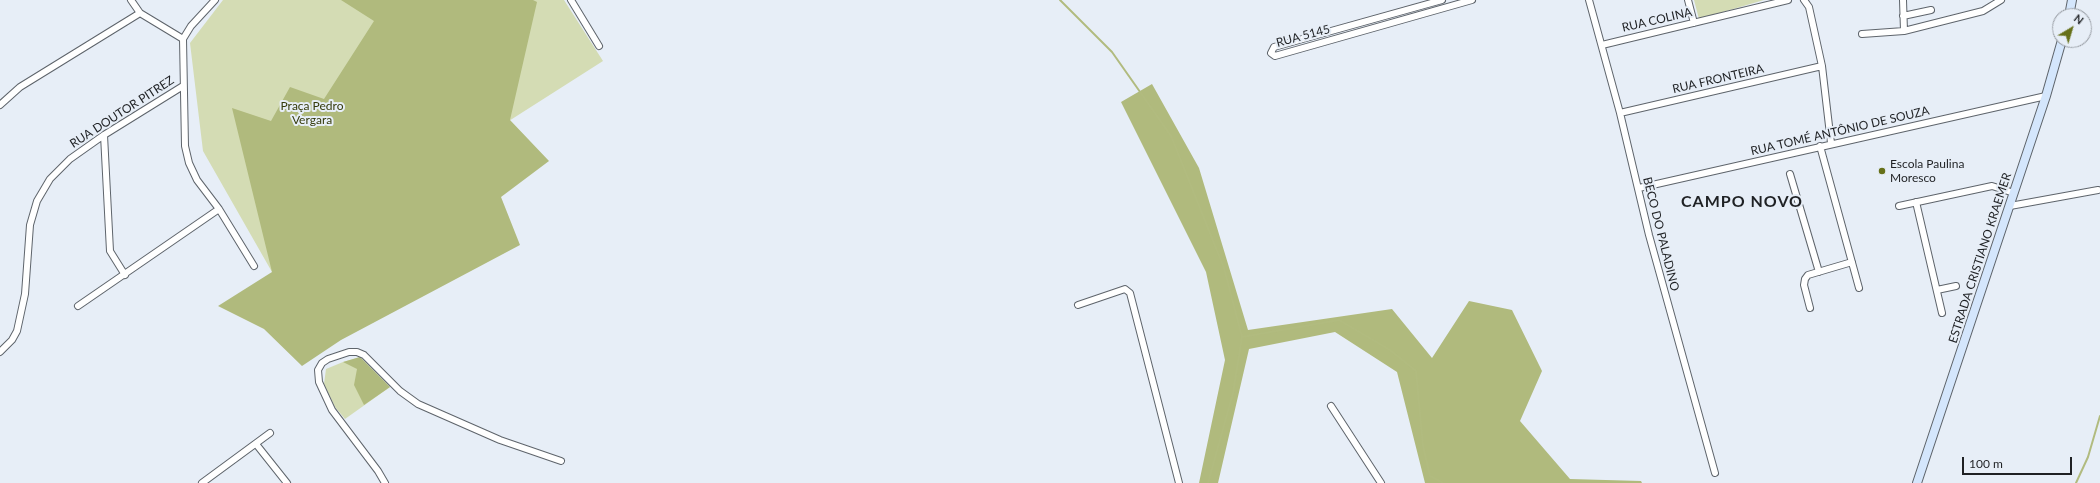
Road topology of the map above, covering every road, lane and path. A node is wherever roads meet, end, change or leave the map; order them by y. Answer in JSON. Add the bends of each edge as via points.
{"nodes":[{"id":1,"x":131,"y":0,"type":"edge"},
{"id":2,"x":215,"y":0,"type":"edge"},
{"id":3,"x":571,"y":0,"type":"edge"},
{"id":4,"x":1442,"y":0,"type":"edge"},
{"id":5,"x":1472,"y":0,"type":"edge"},
{"id":6,"x":1588,"y":0,"type":"edge"},
{"id":7,"x":1688,"y":0,"type":"edge"},
{"id":8,"x":1788,"y":0,"type":"edge"},
{"id":9,"x":1804,"y":0,"type":"edge"},
{"id":10,"x":1903,"y":0,"type":"edge"},
{"id":11,"x":1464,"y":1,"type":"edge"},
{"id":12,"x":1997,"y":1,"type":"edge"},
{"id":13,"x":1931,"y":10,"type":"dead end"},
{"id":14,"x":140,"y":13,"type":"junction"},
{"id":15,"x":1390,"y":15,"type":"junction"},
{"id":16,"x":1903,"y":16,"type":"junction"},
{"id":17,"x":1392,"y":23,"type":"junction"},
{"id":18,"x":1694,"y":23,"type":"junction"},
{"id":19,"x":1904,"y":31,"type":"junction"},
{"id":20,"x":1862,"y":34,"type":"dead end"},
{"id":21,"x":183,"y":39,"type":"junction"},
{"id":22,"x":1602,"y":45,"type":"junction"},
{"id":23,"x":599,"y":46,"type":"dead end"},
{"id":24,"x":2060,"y":48,"type":"edge"},
{"id":25,"x":1822,"y":66,"type":"junction"},
{"id":26,"x":183,"y":86,"type":"junction"},
{"id":27,"x":2046,"y":96,"type":"junction"},
{"id":28,"x":0,"y":105,"type":"edge"},
{"id":29,"x":1620,"y":113,"type":"junction"},
{"id":30,"x":104,"y":135,"type":"junction"},
{"id":31,"x":1831,"y":144,"type":"junction"},
{"id":32,"x":1820,"y":146,"type":"junction"},
{"id":33,"x":1790,"y":174,"type":"dead end"},
{"id":34,"x":1638,"y":188,"type":"junction"},
{"id":35,"x":2098,"y":190,"type":"dead end"},
{"id":36,"x":2014,"y":193,"type":"junction"},
{"id":37,"x":1916,"y":202,"type":"junction"},
{"id":38,"x":1899,"y":206,"type":"dead end"},
{"id":39,"x":2010,"y":206,"type":"junction"},
{"id":40,"x":219,"y":209,"type":"junction"},
{"id":41,"x":1852,"y":262,"type":"junction"},
{"id":42,"x":254,"y":266,"type":"dead end"},
{"id":43,"x":1818,"y":272,"type":"junction"},
{"id":44,"x":125,"y":275,"type":"junction"},
{"id":45,"x":1956,"y":286,"type":"dead end"},
{"id":46,"x":1859,"y":288,"type":"dead end"},
{"id":47,"x":1937,"y":290,"type":"junction"},
{"id":48,"x":78,"y":306,"type":"dead end"},
{"id":49,"x":1078,"y":306,"type":"dead end"},
{"id":50,"x":1810,"y":308,"type":"dead end"},
{"id":51,"x":1942,"y":313,"type":"dead end"},
{"id":52,"x":0,"y":352,"type":"edge"},
{"id":53,"x":1331,"y":406,"type":"dead end"},
{"id":54,"x":270,"y":433,"type":"dead end"},
{"id":55,"x":256,"y":444,"type":"junction"},
{"id":56,"x":561,"y":461,"type":"dead end"},
{"id":57,"x":1714,"y":473,"type":"dead end"},
{"id":58,"x":202,"y":483,"type":"edge"},
{"id":59,"x":287,"y":483,"type":"edge"},
{"id":60,"x":385,"y":483,"type":"edge"},
{"id":61,"x":1179,"y":483,"type":"edge"},
{"id":62,"x":1381,"y":483,"type":"edge"},
{"id":63,"x":1917,"y":483,"type":"edge"}],
"edges":[{"from":1,"to":14,"type":"street"},
{"from":2,"to":21,"type":"street","via":[[191,26]]},
{"from":3,"to":23,"type":"street"},
{"from":4,"to":15,"type":"street","name":"RUA 5145"},
{"from":5,"to":11,"type":"street","name":"RUA 5145"},
{"from":6,"to":22,"type":"street","name":"BECO DO PALADINO"},
{"from":7,"to":18,"type":"street"},
{"from":8,"to":18,"type":"street","name":"RUA COLINA"},
{"from":9,"to":25,"type":"street","via":[[1809,6]]},
{"from":10,"to":16,"type":"street"},
{"from":11,"to":17,"type":"street","name":"RUA 5145"},
{"from":12,"to":19,"type":"street","via":[[1984,12]]},
{"from":13,"to":16,"type":"street"},
{"from":14,"to":21,"type":"street"},
{"from":14,"to":28,"type":"street","via":[[20,87]]},
{"from":15,"to":17,"type":"street"},
{"from":15,"to":17,"type":"street","name":"RUA 5145","via":[[1274,47],[1271,53],[1275,56]]},
{"from":16,"to":19,"type":"street"},
{"from":18,"to":22,"type":"street","name":"RUA COLINA"},
{"from":19,"to":20,"type":"street"},
{"from":21,"to":26,"type":"street","name":"RUA DOUTOR PITREZ"},
{"from":22,"to":29,"type":"street","name":"BECO DO PALADINO"},
{"from":24,"to":27,"type":"main road","name":"ESTRADA CRISTIANO KRAEMER"},
{"from":25,"to":29,"type":"street","name":"RUA FRONTEIRA"},
{"from":25,"to":31,"type":"street"},
{"from":26,"to":30,"type":"street","name":"RUA DOUTOR PITREZ"},
{"from":26,"to":40,"type":"street","via":[[185,146],[189,163]]},
{"from":27,"to":31,"type":"street","name":"RUA TOMÉ ANTÔNIO DE SOUZA"},
{"from":27,"to":36,"type":"main road","name":"ESTRADA CRISTIANO KRAEMER"},
{"from":29,"to":34,"type":"street","name":"BECO DO PALADINO"},
{"from":30,"to":44,"type":"street","via":[[110,251]]},
{"from":30,"to":52,"type":"street","name":"RUA DOUTOR PITREZ","via":[[70,159],[50,179],[37,201],[30,225],[25,294],[17,331]]},
{"from":31,"to":32,"type":"street","name":"RUA TOMÉ ANTÔNIO DE SOUZA"},
{"from":32,"to":34,"type":"street","name":"RUA TOMÉ ANTÔNIO DE SOUZA"},
{"from":32,"to":41,"type":"street"},
{"from":33,"to":43,"type":"street"},
{"from":34,"to":57,"type":"street","name":"BECO DO PALADINO"},
{"from":35,"to":39,"type":"street"},
{"from":36,"to":37,"type":"street","via":[[1992,186]]},
{"from":36,"to":39,"type":"main road","name":"ESTRADA CRISTIANO KRAEMER"},
{"from":37,"to":38,"type":"street"},
{"from":37,"to":47,"type":"street"},
{"from":39,"to":63,"type":"main road","name":"ESTRADA CRISTIANO KRAEMER"},
{"from":40,"to":42,"type":"street"},
{"from":40,"to":44,"type":"street"},
{"from":41,"to":43,"type":"street"},
{"from":41,"to":46,"type":"street"},
{"from":43,"to":50,"type":"street","via":[[1804,279]]},
{"from":44,"to":48,"type":"street"},
{"from":45,"to":47,"type":"street"},
{"from":47,"to":51,"type":"street"},
{"from":49,"to":61,"type":"street","via":[[1125,289],[1130,293]]},
{"from":53,"to":62,"type":"street"},
{"from":54,"to":55,"type":"street"},
{"from":55,"to":58,"type":"street"},
{"from":55,"to":59,"type":"street"},
{"from":56,"to":60,"type":"street","via":[[500,440],[418,404],[400,391],[364,355],[349,352],[328,359],[318,370],[319,382],[332,410]]}]}
